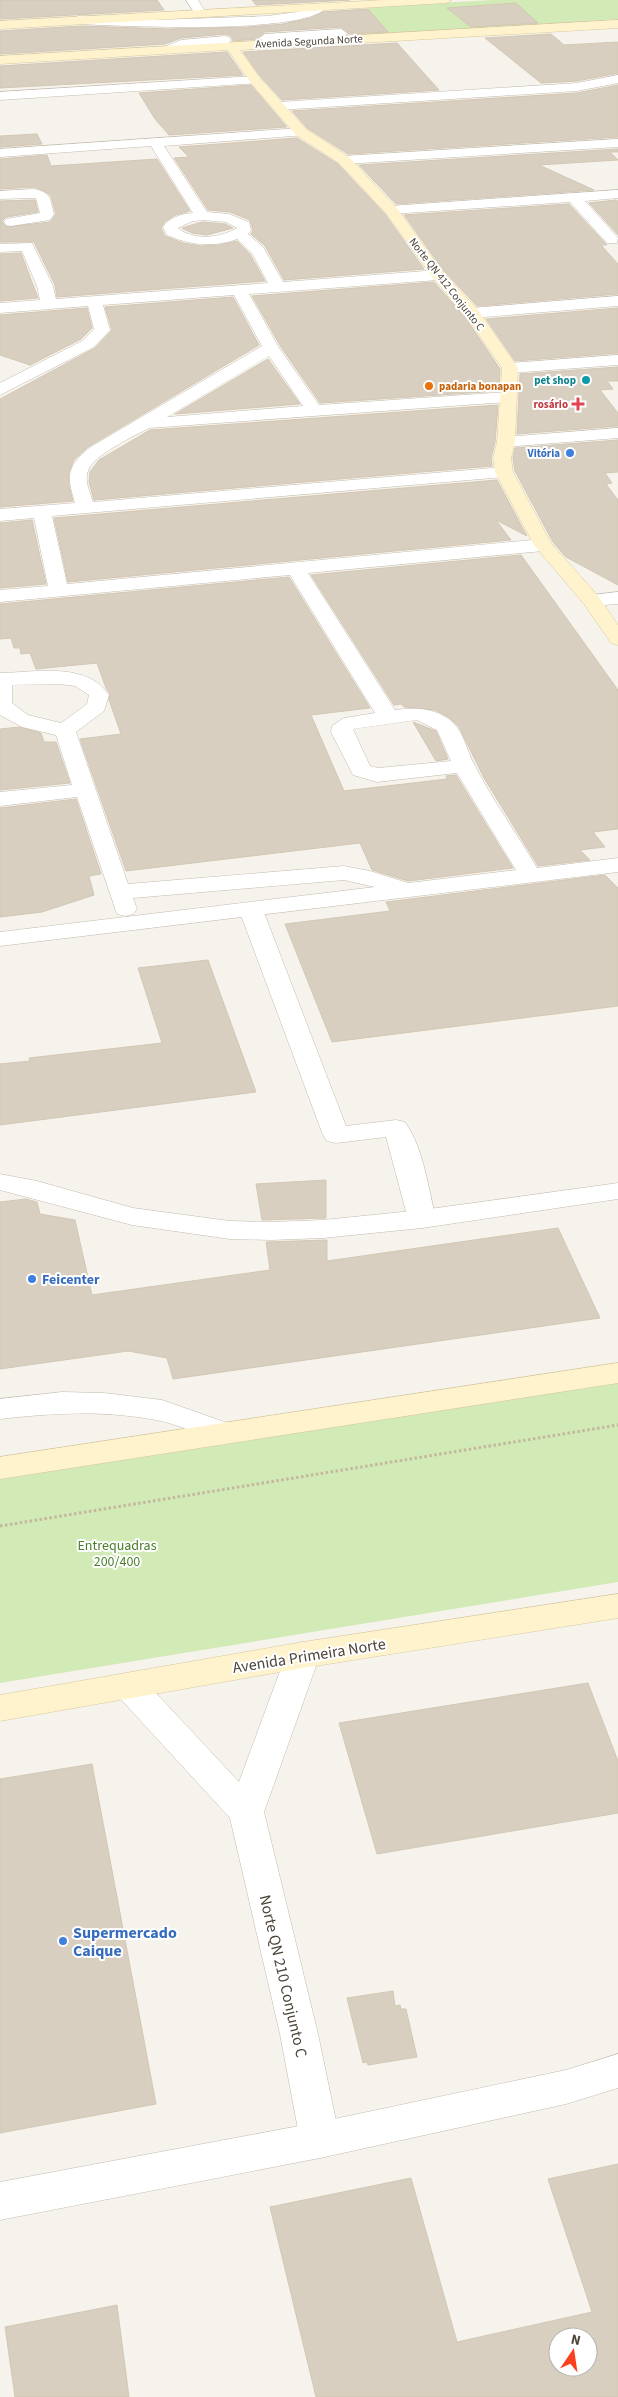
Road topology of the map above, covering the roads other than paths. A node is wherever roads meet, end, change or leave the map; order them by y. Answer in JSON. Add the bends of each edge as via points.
{"nodes":[{"id":1,"x":192,"y":0,"type":"edge"},
{"id":2,"x":446,"y":0,"type":"edge"},
{"id":3,"x":320,"y":8,"type":"junction"},
{"id":4,"x":200,"y":13,"type":"junction"},
{"id":5,"x":300,"y":17,"type":"junction"},
{"id":6,"x":78,"y":20,"type":"junction"},
{"id":7,"x":272,"y":20,"type":"junction"},
{"id":8,"x":618,"y":24,"type":"edge"},
{"id":9,"x":0,"y":25,"type":"edge"},
{"id":10,"x":346,"y":36,"type":"junction"},
{"id":11,"x":283,"y":37,"type":"junction"},
{"id":12,"x":231,"y":46,"type":"junction"},
{"id":13,"x":162,"y":50,"type":"junction"},
{"id":14,"x":0,"y":60,"type":"edge"},
{"id":15,"x":618,"y":79,"type":"edge"},
{"id":16,"x":255,"y":80,"type":"junction"},
{"id":17,"x":0,"y":96,"type":"edge"},
{"id":18,"x":279,"y":106,"type":"junction"},
{"id":19,"x":302,"y":132,"type":"junction"},
{"id":20,"x":618,"y":143,"type":"edge"},
{"id":21,"x":159,"y":149,"type":"junction"},
{"id":22,"x":0,"y":153,"type":"edge"},
{"id":23,"x":344,"y":160,"type":"junction"},
{"id":24,"x":618,"y":194,"type":"edge"},
{"id":25,"x":0,"y":195,"type":"edge"},
{"id":26,"x":574,"y":197,"type":"junction"},
{"id":27,"x":391,"y":210,"type":"junction"},
{"id":28,"x":202,"y":216,"type":"junction"},
{"id":29,"x":5,"y":221,"type":"edge"},
{"id":30,"x":238,"y":234,"type":"junction"},
{"id":31,"x":616,"y":241,"type":"edge"},
{"id":32,"x":27,"y":246,"type":"junction"},
{"id":33,"x":0,"y":248,"type":"edge"},
{"id":34,"x":438,"y":275,"type":"junction"},
{"id":35,"x":148,"y":282,"type":"dead end"},
{"id":36,"x":65,"y":285,"type":"dead end"},
{"id":37,"x":45,"y":286,"type":"junction"},
{"id":38,"x":278,"y":287,"type":"junction"},
{"id":39,"x":239,"y":290,"type":"junction"},
{"id":40,"x":199,"y":294,"type":"junction"},
{"id":41,"x":94,"y":301,"type":"junction"},
{"id":42,"x":618,"y":301,"type":"edge"},
{"id":43,"x":49,"y":305,"type":"junction"},
{"id":44,"x":0,"y":308,"type":"edge"},
{"id":45,"x":472,"y":313,"type":"junction"},
{"id":46,"x":271,"y":348,"type":"junction"},
{"id":47,"x":618,"y":360,"type":"edge"},
{"id":48,"x":48,"y":365,"type":"junction"},
{"id":49,"x":510,"y":368,"type":"junction"},
{"id":50,"x":10,"y":369,"type":"dead end"},
{"id":51,"x":0,"y":390,"type":"edge"},
{"id":52,"x":506,"y":396,"type":"junction"},
{"id":53,"x":314,"y":410,"type":"junction"},
{"id":54,"x":145,"y":423,"type":"junction"},
{"id":55,"x":618,"y":433,"type":"edge"},
{"id":56,"x":506,"y":442,"type":"junction"},
{"id":57,"x":504,"y":472,"type":"junction"},
{"id":58,"x":86,"y":507,"type":"junction"},
{"id":59,"x":42,"y":511,"type":"junction"},
{"id":60,"x":0,"y":515,"type":"edge"},
{"id":61,"x":543,"y":545,"type":"junction"},
{"id":62,"x":296,"y":569,"type":"junction"},
{"id":63,"x":59,"y":591,"type":"junction"},
{"id":64,"x":0,"y":596,"type":"edge"},
{"id":65,"x":618,"y":598,"type":"edge"},
{"id":66,"x":591,"y":600,"type":"junction"},
{"id":67,"x":618,"y":639,"type":"edge"},
{"id":68,"x":1,"y":677,"type":"edge"},
{"id":69,"x":388,"y":716,"type":"junction"},
{"id":70,"x":65,"y":730,"type":"junction"},
{"id":71,"x":464,"y":766,"type":"junction"},
{"id":72,"x":84,"y":790,"type":"junction"},
{"id":73,"x":0,"y":799,"type":"edge"},
{"id":74,"x":618,"y":864,"type":"edge"},
{"id":75,"x":530,"y":875,"type":"junction"},
{"id":76,"x":408,"y":889,"type":"junction"},
{"id":77,"x":120,"y":892,"type":"junction"},
{"id":78,"x":251,"y":910,"type":"junction"},
{"id":79,"x":130,"y":925,"type":"junction"},
{"id":80,"x":0,"y":939,"type":"edge"},
{"id":81,"x":0,"y":1182,"type":"edge"},
{"id":82,"x":618,"y":1192,"type":"edge"},
{"id":83,"x":422,"y":1218,"type":"junction"},
{"id":84,"x":618,"y":1373,"type":"edge"},
{"id":85,"x":0,"y":1409,"type":"edge"},
{"id":86,"x":225,"y":1433,"type":"junction"},
{"id":87,"x":0,"y":1468,"type":"edge"},
{"id":88,"x":618,"y":1606,"type":"edge"},
{"id":89,"x":303,"y":1655,"type":"junction"},
{"id":90,"x":129,"y":1686,"type":"junction"},
{"id":91,"x":0,"y":1708,"type":"edge"},
{"id":92,"x":246,"y":1812,"type":"junction"},
{"id":93,"x":618,"y":2070,"type":"edge"},
{"id":94,"x":320,"y":2140,"type":"junction"},
{"id":95,"x":0,"y":2201,"type":"edge"}],
"edges":[{"from":1,"to":4,"type":"street"},
{"from":2,"to":3,"type":"main road"},
{"from":3,"to":4,"type":"main road"},
{"from":3,"to":5,"type":"street"},
{"from":4,"to":6,"type":"main road"},
{"from":5,"to":7,"type":"street"},
{"from":5,"to":10,"type":"street"},
{"from":6,"to":7,"type":"street","via":[[174,24]]},
{"from":6,"to":9,"type":"main road"},
{"from":7,"to":11,"type":"street"},
{"from":8,"to":10,"type":"main road","name":"Avenida Segunda Norte"},
{"from":10,"to":11,"type":"street"},
{"from":10,"to":12,"type":"main road","name":"Avenida Segunda Norte"},
{"from":11,"to":13,"type":"street","via":[[180,44]]},
{"from":12,"to":13,"type":"main road","name":"Avenida Segunda Norte"},
{"from":12,"to":16,"type":"main road","name":"Norte QN 412 Conjunto C"},
{"from":13,"to":14,"type":"main road","name":"Avenida Segunda Norte"},
{"from":15,"to":18,"type":"street","via":[[568,88]]},
{"from":16,"to":17,"type":"street"},
{"from":16,"to":18,"type":"main road","name":"Norte QN 412 Conjunto C"},
{"from":18,"to":19,"type":"main road","name":"Norte QN 412 Conjunto C"},
{"from":19,"to":21,"type":"street"},
{"from":19,"to":23,"type":"main road","name":"Norte QN 412 Conjunto C"},
{"from":20,"to":23,"type":"street"},
{"from":21,"to":22,"type":"street","via":[[94,159],[38,150]]},
{"from":21,"to":28,"type":"street"},
{"from":23,"to":27,"type":"main road","name":"Norte QN 412 Conjunto C"},
{"from":24,"to":26,"type":"street"},
{"from":25,"to":29,"type":"street","via":[[34,193],[42,196],[47,214],[45,217]]},
{"from":26,"to":27,"type":"street"},
{"from":26,"to":31,"type":"street"},
{"from":27,"to":34,"type":"main road","name":"Norte QN 412 Conjunto C"},
{"from":28,"to":30,"type":"street","via":[[239,221],[244,230]]},
{"from":28,"to":30,"type":"street","via":[[176,222],[170,227],[172,232],[194,239],[218,239]]},
{"from":29,"to":32,"type":"street","via":[[19,226]]},
{"from":30,"to":38,"type":"street","via":[[255,246]]},
{"from":32,"to":33,"type":"street"},
{"from":32,"to":37,"type":"street"},
{"from":34,"to":38,"type":"street"},
{"from":34,"to":45,"type":"main road","name":"Norte QN 412 Conjunto C"},
{"from":35,"to":40,"type":"street","via":[[173,285]]},
{"from":36,"to":37,"type":"street"},
{"from":37,"to":43,"type":"street"},
{"from":38,"to":39,"type":"street"},
{"from":39,"to":40,"type":"street"},
{"from":39,"to":46,"type":"street"},
{"from":40,"to":41,"type":"street"},
{"from":41,"to":43,"type":"street"},
{"from":41,"to":48,"type":"street","via":[[102,330],[88,344]]},
{"from":42,"to":45,"type":"street"},
{"from":43,"to":44,"type":"street"},
{"from":45,"to":49,"type":"main road","name":"Norte QN 412 Conjunto C"},
{"from":46,"to":53,"type":"street"},
{"from":46,"to":54,"type":"street"},
{"from":47,"to":49,"type":"street"},
{"from":48,"to":50,"type":"street"},
{"from":48,"to":51,"type":"street"},
{"from":49,"to":52,"type":"main road"},
{"from":52,"to":53,"type":"street"},
{"from":52,"to":56,"type":"main road"},
{"from":53,"to":54,"type":"street"},
{"from":54,"to":58,"type":"street","via":[[80,464],[76,475]]},
{"from":55,"to":56,"type":"street"},
{"from":56,"to":57,"type":"main road","via":[[502,458]]},
{"from":57,"to":58,"type":"street"},
{"from":57,"to":61,"type":"main road"},
{"from":58,"to":59,"type":"street"},
{"from":59,"to":60,"type":"street"},
{"from":59,"to":63,"type":"street"},
{"from":61,"to":62,"type":"street"},
{"from":61,"to":66,"type":"main road"},
{"from":62,"to":63,"type":"street"},
{"from":62,"to":69,"type":"street"},
{"from":63,"to":64,"type":"street"},
{"from":65,"to":66,"type":"street"},
{"from":66,"to":67,"type":"main road"},
{"from":68,"to":70,"type":"street","via":[[2,701],[7,711],[32,723]]},
{"from":68,"to":70,"type":"street","via":[[75,679],[93,686],[99,695],[97,707]]},
{"from":69,"to":71,"type":"street","via":[[417,714],[446,726]]},
{"from":69,"to":71,"type":"street","via":[[343,726],[342,732],[361,770],[377,776]]},
{"from":70,"to":72,"type":"street"},
{"from":71,"to":75,"type":"street"},
{"from":72,"to":73,"type":"street"},
{"from":72,"to":77,"type":"street"},
{"from":74,"to":75,"type":"street"},
{"from":75,"to":76,"type":"street"},
{"from":76,"to":77,"type":"street","via":[[344,873]]},
{"from":76,"to":78,"type":"street"},
{"from":77,"to":79,"type":"street"},
{"from":78,"to":79,"type":"street"},
{"from":78,"to":83,"type":"street","via":[[336,1135],[396,1128]]},
{"from":79,"to":80,"type":"street"},
{"from":81,"to":83,"type":"street","via":[[132,1216],[230,1230],[323,1229]]},
{"from":82,"to":83,"type":"street"},
{"from":84,"to":86,"type":"main road"},
{"from":85,"to":86,"type":"street","via":[[62,1402],[104,1403],[162,1410]]},
{"from":86,"to":87,"type":"main road"},
{"from":88,"to":89,"type":"main road","name":"Avenida Primeira Norte"},
{"from":89,"to":90,"type":"main road","name":"Avenida Primeira Norte"},
{"from":89,"to":92,"type":"street"},
{"from":90,"to":91,"type":"main road","name":"Avenida Primeira Norte"},
{"from":90,"to":92,"type":"street","name":"Norte QN 210 Conjunto C"},
{"from":92,"to":94,"type":"street","name":"Norte QN 210 Conjunto C"},
{"from":93,"to":94,"type":"street","via":[[566,2087]]},
{"from":94,"to":95,"type":"street"}]}
